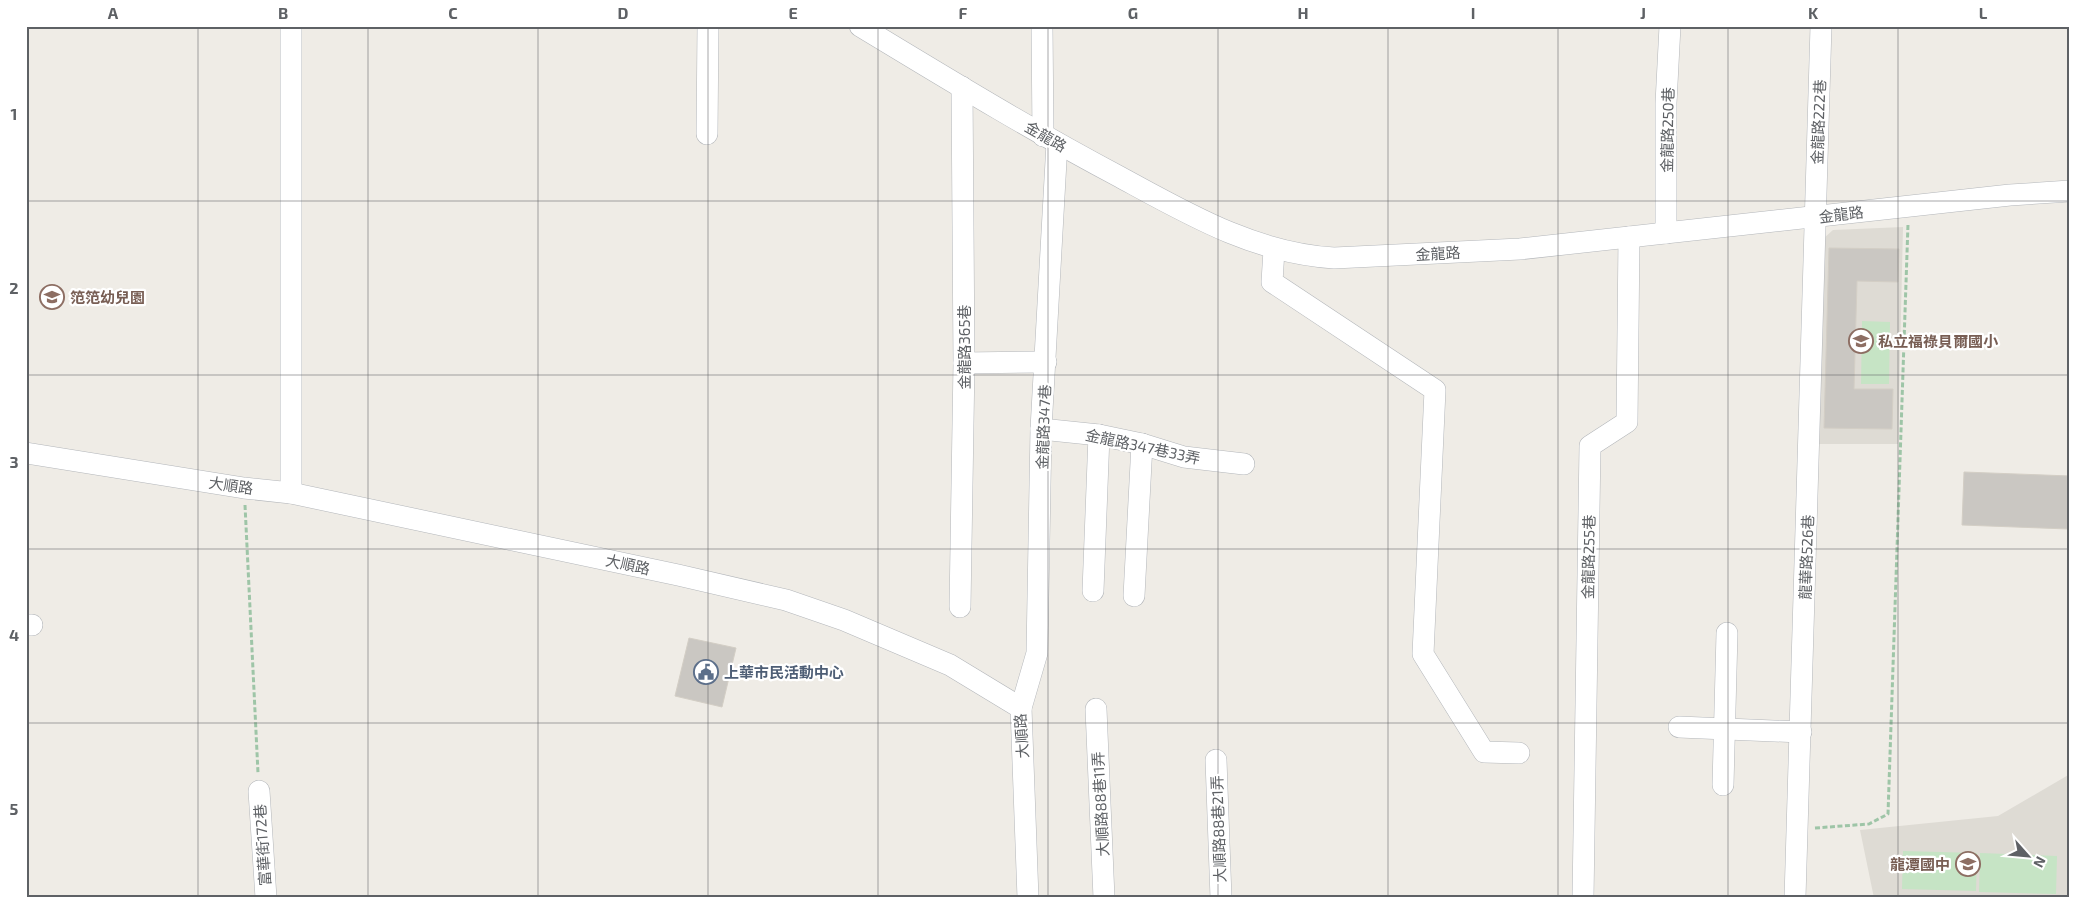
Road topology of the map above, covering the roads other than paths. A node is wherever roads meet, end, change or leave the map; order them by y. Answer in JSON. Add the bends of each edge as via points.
{"nodes":[{"id":1,"x":291,"y":26,"type":"edge"},
{"id":2,"x":708,"y":26,"type":"edge"},
{"id":3,"x":860,"y":26,"type":"edge"},
{"id":4,"x":1042,"y":26,"type":"edge"},
{"id":5,"x":1670,"y":26,"type":"edge"},
{"id":6,"x":1821,"y":26,"type":"edge"},
{"id":7,"x":962,"y":88,"type":"junction"},
{"id":8,"x":707,"y":134,"type":"dead end"},
{"id":9,"x":1050,"y":140,"type":"junction"},
{"id":10,"x":2070,"y":191,"type":"edge"},
{"id":11,"x":1815,"y":217,"type":"junction"},
{"id":12,"x":1666,"y":233,"type":"junction"},
{"id":13,"x":1629,"y":237,"type":"junction"},
{"id":14,"x":1274,"y":250,"type":"junction"},
{"id":15,"x":1046,"y":362,"type":"junction"},
{"id":16,"x":964,"y":363,"type":"junction"},
{"id":17,"x":1041,"y":430,"type":"junction"},
{"id":18,"x":1100,"y":435,"type":"junction"},
{"id":19,"x":1142,"y":444,"type":"junction"},
{"id":20,"x":26,"y":453,"type":"edge"},
{"id":21,"x":1244,"y":464,"type":"dead end"},
{"id":22,"x":291,"y":493,"type":"junction"},
{"id":23,"x":1093,"y":591,"type":"dead end"},
{"id":24,"x":1134,"y":596,"type":"dead end"},
{"id":25,"x":960,"y":608,"type":"dead end"},
{"id":26,"x":1727,"y":633,"type":"dead end"},
{"id":27,"x":1021,"y":708,"type":"junction"},
{"id":28,"x":1096,"y":709,"type":"dead end"},
{"id":29,"x":1679,"y":727,"type":"dead end"},
{"id":30,"x":1724,"y":730,"type":"junction"},
{"id":31,"x":1801,"y":732,"type":"junction"},
{"id":32,"x":1519,"y":752,"type":"dead end"},
{"id":33,"x":1216,"y":760,"type":"dead end"},
{"id":34,"x":1723,"y":786,"type":"dead end"},
{"id":35,"x":259,"y":791,"type":"road end"},
{"id":36,"x":266,"y":898,"type":"edge"},
{"id":37,"x":1028,"y":898,"type":"edge"},
{"id":38,"x":1104,"y":898,"type":"edge"},
{"id":39,"x":1221,"y":898,"type":"edge"},
{"id":40,"x":1584,"y":898,"type":"edge"},
{"id":41,"x":1795,"y":898,"type":"edge"}],
"edges":[{"from":1,"to":22,"type":"street"},
{"from":2,"to":8,"type":"street"},
{"from":3,"to":7,"type":"street","name":"金龍路"},
{"from":4,"to":9,"type":"street","name":"金龍路347巷"},
{"from":5,"to":12,"type":"street","name":"金龍路250巷","via":[[1666,103]]},
{"from":6,"to":11,"type":"street","name":"金龍路222巷"},
{"from":7,"to":9,"type":"street","name":"金龍路"},
{"from":7,"to":16,"type":"street","name":"金龍路365巷"},
{"from":9,"to":14,"type":"street","name":"金龍路","via":[[1219,230]]},
{"from":9,"to":15,"type":"street","name":"金龍路347巷"},
{"from":10,"to":11,"type":"street","name":"金龍路"},
{"from":11,"to":12,"type":"street","name":"金龍路"},
{"from":11,"to":31,"type":"street","name":"龍華路526巷"},
{"from":12,"to":13,"type":"street","name":"金龍路"},
{"from":13,"to":14,"type":"street","name":"金龍路","via":[[1520,249],[1334,258]]},
{"from":13,"to":40,"type":"street","name":"金龍路255巷","via":[[1627,422],[1590,446]]},
{"from":14,"to":32,"type":"street","via":[[1272,282],[1435,390],[1423,654],[1484,752]]},
{"from":15,"to":16,"type":"street"},
{"from":15,"to":17,"type":"street","name":"金龍路347巷"},
{"from":16,"to":25,"type":"street","name":"金龍路365巷"},
{"from":17,"to":18,"type":"street","name":"金龍路347巷33弄"},
{"from":17,"to":27,"type":"street","name":"金龍路347巷","via":[[1037,652]]},
{"from":18,"to":19,"type":"street","name":"金龍路347巷33弄"},
{"from":18,"to":23,"type":"street"},
{"from":19,"to":21,"type":"street","name":"金龍路347巷33弄","via":[[1184,457]]},
{"from":19,"to":24,"type":"street"},
{"from":20,"to":22,"type":"street","name":"大順路"},
{"from":22,"to":27,"type":"street","name":"大順路","via":[[786,600],[844,620],[950,665]]},
{"from":26,"to":30,"type":"street"},
{"from":27,"to":37,"type":"street","name":"大順路"},
{"from":28,"to":38,"type":"street","name":"大順路88巷11弄"},
{"from":29,"to":30,"type":"street"},
{"from":30,"to":31,"type":"street"},
{"from":30,"to":34,"type":"street"},
{"from":31,"to":41,"type":"street","name":"龍華路526巷"},
{"from":33,"to":39,"type":"street","name":"大順路88巷21弄"},
{"from":35,"to":36,"type":"street","name":"富華街172巷"}]}
